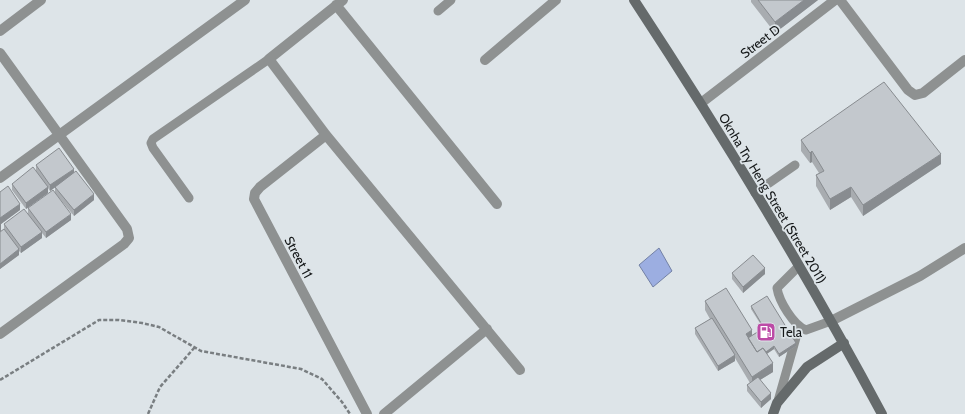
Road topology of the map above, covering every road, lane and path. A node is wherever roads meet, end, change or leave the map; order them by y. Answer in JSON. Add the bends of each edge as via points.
{"nodes":[{"id":1,"x":41,"y":0,"type":"edge"},
{"id":2,"x":245,"y":0,"type":"edge"},
{"id":3,"x":451,"y":0,"type":"edge"},
{"id":4,"x":556,"y":0,"type":"edge"},
{"id":5,"x":835,"y":0,"type":"edge"},
{"id":6,"x":840,"y":0,"type":"edge"},
{"id":7,"x":636,"y":1,"type":"edge"},
{"id":8,"x":340,"y":3,"type":"edge"},
{"id":9,"x":438,"y":11,"type":"dead end"},
{"id":10,"x":0,"y":31,"type":"edge"},
{"id":11,"x":0,"y":53,"type":"edge"},
{"id":12,"x":268,"y":59,"type":"junction"},
{"id":13,"x":484,"y":60,"type":"dead end"},
{"id":14,"x":965,"y":60,"type":"edge"},
{"id":15,"x":701,"y":103,"type":"junction"},
{"id":16,"x":326,"y":134,"type":"junction"},
{"id":17,"x":59,"y":135,"type":"junction"},
{"id":18,"x":796,"y":165,"type":"dead end"},
{"id":19,"x":0,"y":178,"type":"edge"},
{"id":20,"x":755,"y":193,"type":"junction"},
{"id":21,"x":189,"y":198,"type":"dead end"},
{"id":22,"x":497,"y":204,"type":"dead end"},
{"id":23,"x":965,"y":248,"type":"edge"},
{"id":24,"x":799,"y":266,"type":"junction"},
{"id":25,"x":831,"y":321,"type":"junction"},
{"id":26,"x":798,"y":327,"type":"junction"},
{"id":27,"x":487,"y":330,"type":"junction"},
{"id":28,"x":0,"y":334,"type":"edge"},
{"id":29,"x":844,"y":343,"type":"junction"},
{"id":30,"x":195,"y":347,"type":"junction"},
{"id":31,"x":520,"y":370,"type":"dead end"},
{"id":32,"x":0,"y":380,"type":"edge"},
{"id":33,"x":778,"y":403,"type":"junction"},
{"id":34,"x":148,"y":414,"type":"edge"},
{"id":35,"x":350,"y":414,"type":"edge"},
{"id":36,"x":367,"y":414,"type":"edge"},
{"id":37,"x":384,"y":414,"type":"edge"},
{"id":38,"x":772,"y":414,"type":"edge"},
{"id":39,"x":882,"y":414,"type":"edge"}],
"edges":[{"from":1,"to":10,"type":"street"},
{"from":2,"to":17,"type":"street"},
{"from":3,"to":9,"type":"lane"},
{"from":4,"to":13,"type":"street"},
{"from":5,"to":15,"type":"street","name":"Street D"},
{"from":6,"to":14,"type":"street","via":[[908,90],[915,95],[923,93]]},
{"from":7,"to":15,"type":"main road","name":"Oknha Try Heng Street (Street 2011)"},
{"from":8,"to":12,"type":"street"},
{"from":8,"to":22,"type":"street"},
{"from":11,"to":17,"type":"street"},
{"from":12,"to":16,"type":"street"},
{"from":12,"to":21,"type":"lane","via":[[153,139],[153,148]]},
{"from":15,"to":20,"type":"main road","name":"Oknha Try Heng Street (Street 2011)"},
{"from":16,"to":27,"type":"street"},
{"from":16,"to":36,"type":"street","name":"Street 11","via":[[260,187],[254,199]]},
{"from":17,"to":19,"type":"street"},
{"from":17,"to":28,"type":"street","via":[[127,229],[129,238]]},
{"from":18,"to":20,"type":"lane"},
{"from":20,"to":24,"type":"main road","name":"Oknha Try Heng Street (Street 2011)"},
{"from":23,"to":25,"type":"street","via":[[920,276]]},
{"from":24,"to":25,"type":"main road","name":"Oknha Try Heng Street (Street 2011)"},
{"from":24,"to":26,"type":"lane","via":[[777,288],[778,295]]},
{"from":25,"to":26,"type":"lane","via":[[806,330]]},
{"from":25,"to":29,"type":"main road","name":"Oknha Try Heng Street (Street 2011)"},
{"from":26,"to":33,"type":"lane"},
{"from":27,"to":31,"type":"street"},
{"from":27,"to":37,"type":"street"},
{"from":29,"to":33,"type":"main road","via":[[807,367]]},
{"from":29,"to":39,"type":"main road","name":"Oknha Try Heng Street (Street 2011)"},
{"from":30,"to":32,"type":"path","via":[[159,327],[142,322],[99,320]]},
{"from":30,"to":34,"type":"path","via":[[160,386]]},
{"from":30,"to":35,"type":"path","via":[[201,351],[301,369],[322,379]]},
{"from":33,"to":38,"type":"main road"}]}
